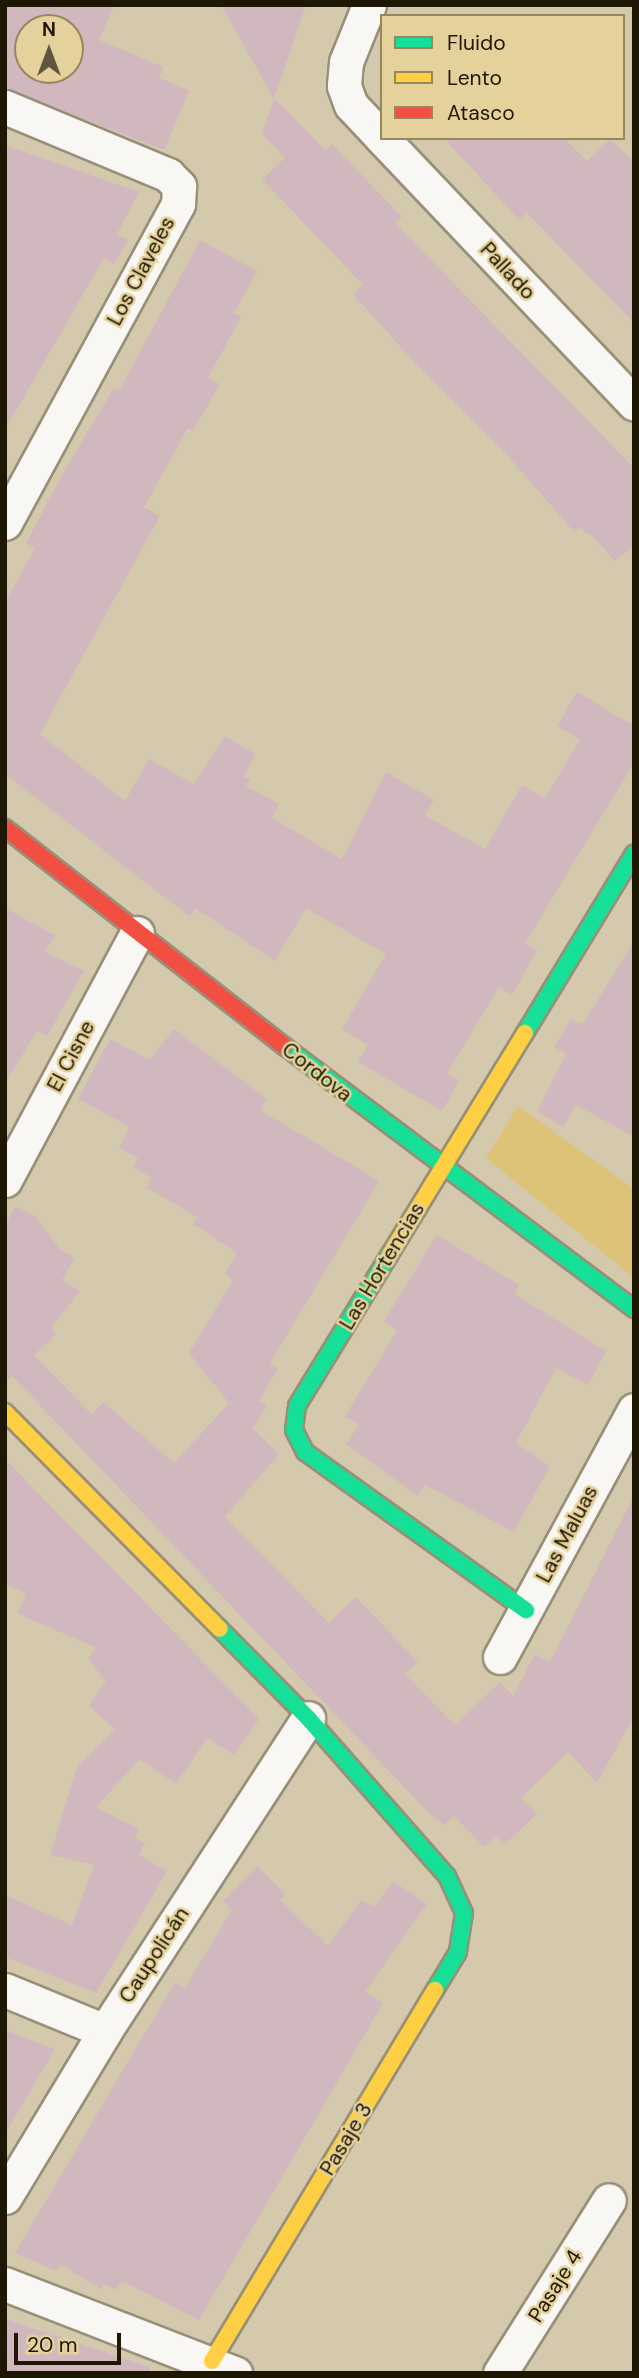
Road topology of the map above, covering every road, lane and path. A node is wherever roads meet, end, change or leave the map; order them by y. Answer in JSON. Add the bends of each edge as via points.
{"nodes":[{"id":1,"x":369,"y":5,"type":"edge"},
{"id":2,"x":5,"y":107,"type":"edge"},
{"id":3,"x":380,"y":136,"type":"edge"},
{"id":4,"x":384,"y":140,"type":"edge"},
{"id":5,"x":634,"y":404,"type":"edge"},
{"id":6,"x":5,"y":523,"type":"edge"},
{"id":7,"x":5,"y":828,"type":"edge"},
{"id":8,"x":634,"y":854,"type":"edge"},
{"id":9,"x":137,"y":933,"type":"junction"},
{"id":10,"x":441,"y":1169,"type":"junction"},
{"id":11,"x":5,"y":1180,"type":"edge"},
{"id":12,"x":634,"y":1309,"type":"edge"},
{"id":13,"x":634,"y":1410,"type":"edge"},
{"id":14,"x":5,"y":1412,"type":"edge"},
{"id":15,"x":526,"y":1610,"type":"junction"},
{"id":16,"x":500,"y":1657,"type":"dead end"},
{"id":17,"x":307,"y":1718,"type":"junction"},
{"id":18,"x":5,"y":1990,"type":"edge"},
{"id":19,"x":105,"y":2031,"type":"junction"},
{"id":20,"x":5,"y":2197,"type":"edge"},
{"id":21,"x":609,"y":2200,"type":"dead end"},
{"id":22,"x":5,"y":2284,"type":"edge"},
{"id":23,"x":223,"y":2367,"type":"edge"},
{"id":24,"x":500,"y":2373,"type":"edge"}],
"edges":[{"from":1,"to":3,"type":"street","name":"Pallado","via":[[346,62],[344,86],[351,105]]},
{"from":2,"to":6,"type":"street","name":"Los Claveles","via":[[168,175],[179,187],[178,204]]},
{"from":4,"to":5,"type":"street","name":"Pallado"},
{"from":7,"to":9,"type":"street","name":"Cordova"},
{"from":8,"to":10,"type":"street","name":"Las Hortencias"},
{"from":9,"to":10,"type":"street","name":"Cordova"},
{"from":9,"to":11,"type":"street","name":"El Cisne"},
{"from":10,"to":12,"type":"street","name":"Cordova"},
{"from":10,"to":15,"type":"street","name":"Las Hortencias","via":[[297,1406],[294,1430],[304,1452]]},
{"from":13,"to":15,"type":"street","name":"Las Maluas"},
{"from":14,"to":17,"type":"street"},
{"from":15,"to":16,"type":"street","name":"Las Maluas"},
{"from":17,"to":19,"type":"street","name":"Caupolicán"},
{"from":17,"to":23,"type":"street","name":"Pasaje 3","via":[[447,1876],[464,1913],[458,1951]]},
{"from":18,"to":19,"type":"street"},
{"from":19,"to":20,"type":"street","name":"Caupolicán"},
{"from":21,"to":24,"type":"street","name":"Pasaje 4"},
{"from":22,"to":23,"type":"street"}]}
